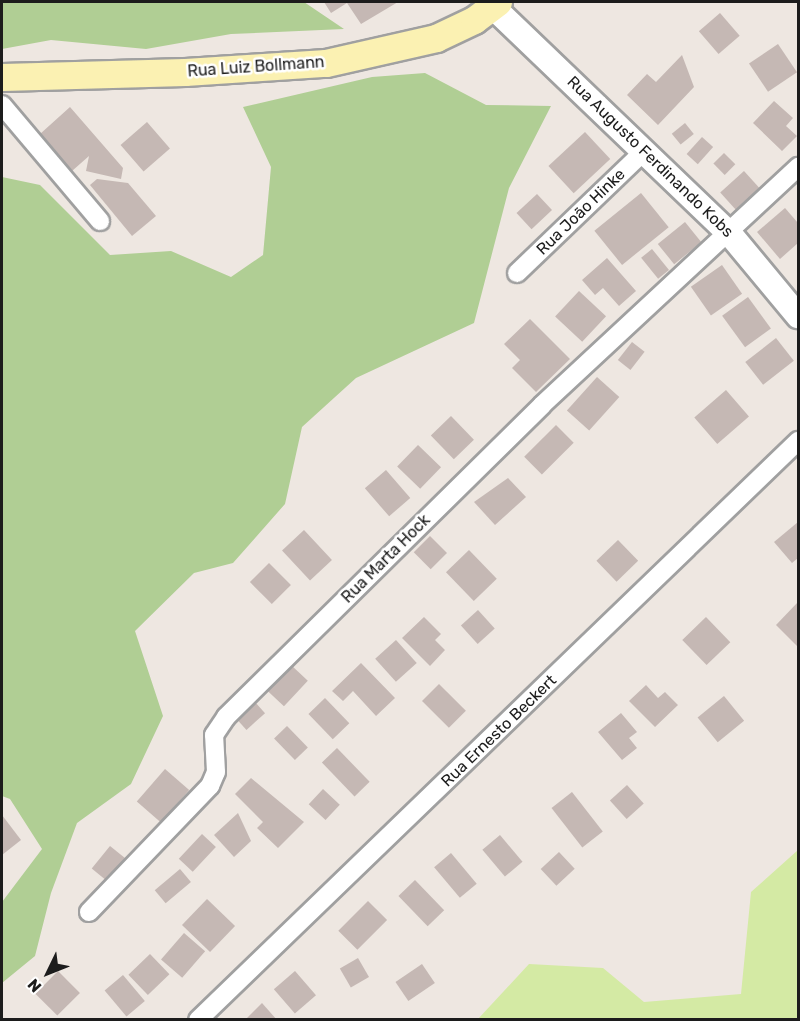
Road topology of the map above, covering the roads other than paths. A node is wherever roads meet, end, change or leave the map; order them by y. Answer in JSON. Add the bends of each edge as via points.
{"nodes":[{"id":1,"x":495,"y":4,"type":"edge"},
{"id":2,"x":2,"y":77,"type":"edge"},
{"id":3,"x":2,"y":105,"type":"edge"},
{"id":4,"x":644,"y":151,"type":"junction"},
{"id":5,"x":798,"y":167,"type":"edge"},
{"id":6,"x":100,"y":221,"type":"dead end"},
{"id":7,"x":730,"y":234,"type":"junction"},
{"id":8,"x":517,"y":273,"type":"dead end"},
{"id":9,"x":798,"y":315,"type":"edge"},
{"id":10,"x":798,"y":441,"type":"edge"},
{"id":11,"x":89,"y":912,"type":"dead end"},
{"id":12,"x":198,"y":1020,"type":"edge"}],
"edges":[{"from":1,"to":2,"type":"main road","name":"Rua Luiz Bollmann","via":[[436,38],[326,63]]},
{"from":1,"to":4,"type":"street","name":"Rua Augusto Ferdinando Kobs"},
{"from":3,"to":6,"type":"street"},
{"from":4,"to":7,"type":"street","name":"Rua Augusto Ferdinando Kobs"},
{"from":4,"to":8,"type":"street","name":"Rua João Hinke"},
{"from":5,"to":7,"type":"street","name":"Rua Marta Hock"},
{"from":7,"to":9,"type":"street","name":"Rua Augusto Ferdinando Kobs"},
{"from":7,"to":11,"type":"street","name":"Rua Marta Hock","via":[[542,405],[226,717],[214,735],[216,772],[210,786]]},
{"from":10,"to":12,"type":"street","name":"Rua Ernesto Beckert"}]}
